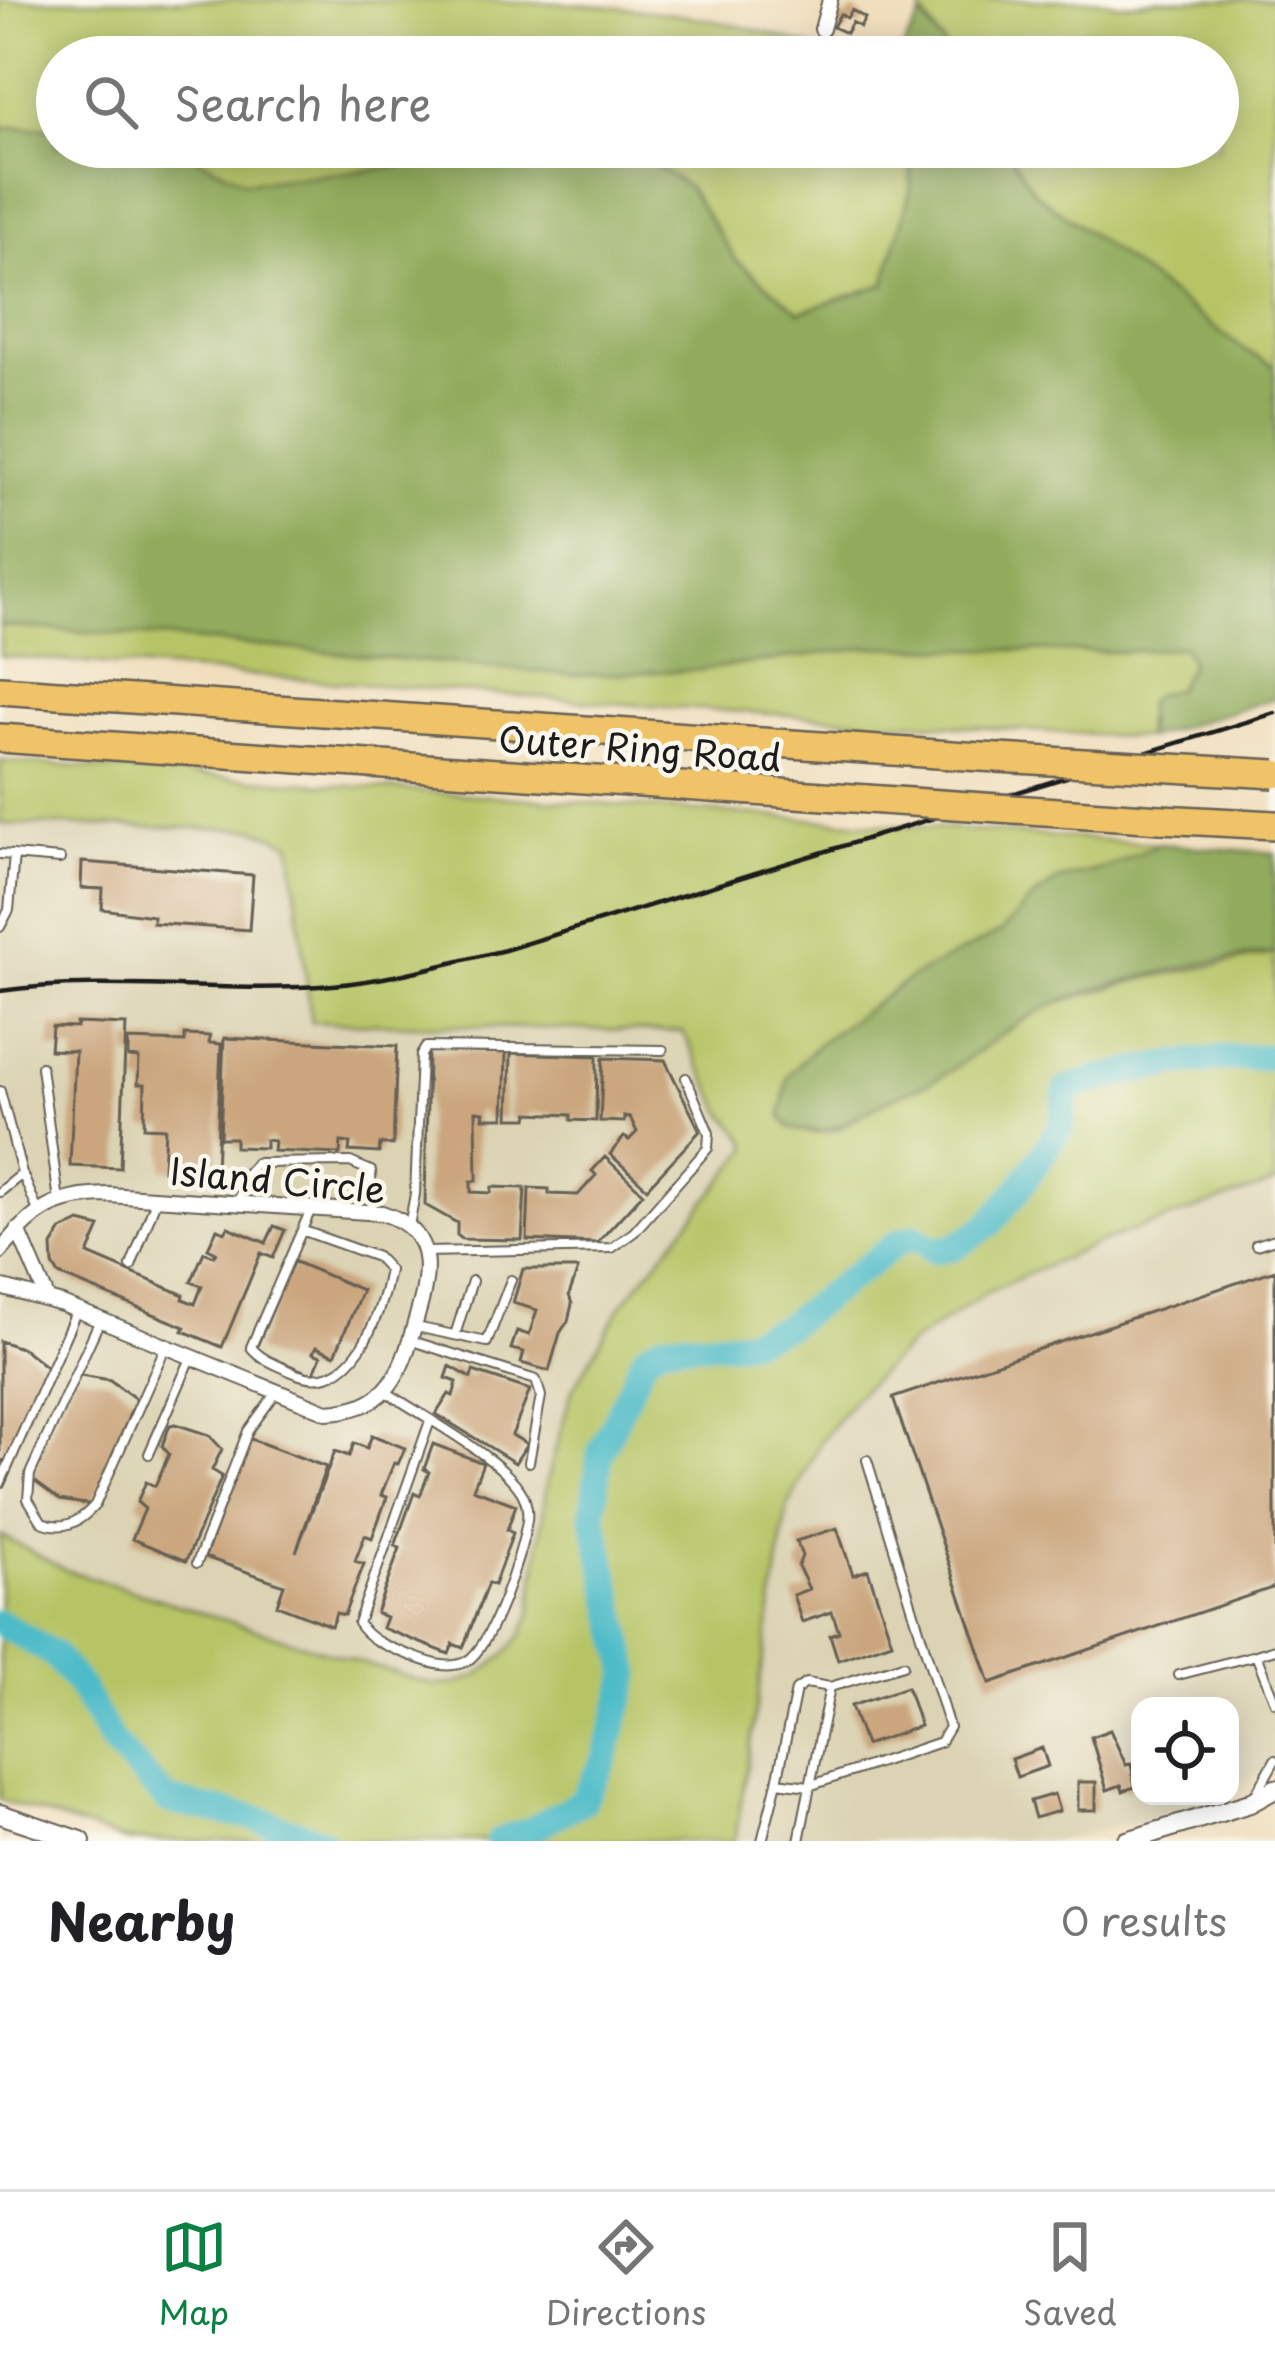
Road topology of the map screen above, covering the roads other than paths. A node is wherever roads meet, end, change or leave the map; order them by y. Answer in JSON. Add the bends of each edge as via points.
{"nodes":[{"id":1,"x":830,"y":0,"type":"edge"},
{"id":2,"x":822,"y":29,"type":"dead end"},
{"id":3,"x":0,"y":690,"type":"edge"},
{"id":4,"x":0,"y":738,"type":"edge"},
{"id":5,"x":1275,"y":774,"type":"edge"},
{"id":6,"x":1275,"y":825,"type":"edge"},
{"id":7,"x":0,"y":854,"type":"edge"},
{"id":8,"x":14,"y":855,"type":"junction"},
{"id":9,"x":60,"y":859,"type":"dead end"},
{"id":10,"x":0,"y":927,"type":"edge"},
{"id":11,"x":663,"y":1050,"type":"dead end"},
{"id":12,"x":40,"y":1067,"type":"dead end"},
{"id":13,"x":686,"y":1078,"type":"dead end"},
{"id":14,"x":0,"y":1091,"type":"edge"},
{"id":15,"x":22,"y":1173,"type":"junction"},
{"id":16,"x":0,"y":1192,"type":"edge"},
{"id":17,"x":157,"y":1198,"type":"junction"},
{"id":18,"x":59,"y":1201,"type":"junction"},
{"id":19,"x":238,"y":1203,"type":"junction"},
{"id":20,"x":311,"y":1208,"type":"junction"},
{"id":21,"x":38,"y":1211,"type":"junction"},
{"id":22,"x":372,"y":1212,"type":"junction"},
{"id":23,"x":409,"y":1226,"type":"junction"},
{"id":24,"x":18,"y":1230,"type":"junction"},
{"id":25,"x":304,"y":1231,"type":"junction"},
{"id":26,"x":1275,"y":1239,"type":"edge"},
{"id":27,"x":1256,"y":1246,"type":"dead end"},
{"id":28,"x":0,"y":1252,"type":"edge"},
{"id":29,"x":424,"y":1252,"type":"junction"},
{"id":30,"x":131,"y":1266,"type":"dead end"},
{"id":31,"x":511,"y":1280,"type":"dead end"},
{"id":32,"x":472,"y":1281,"type":"dead end"},
{"id":33,"x":0,"y":1287,"type":"edge"},
{"id":34,"x":48,"y":1300,"type":"junction"},
{"id":35,"x":77,"y":1310,"type":"junction"},
{"id":36,"x":100,"y":1320,"type":"junction"},
{"id":37,"x":412,"y":1333,"type":"junction"},
{"id":38,"x":455,"y":1336,"type":"junction"},
{"id":39,"x":165,"y":1347,"type":"junction"},
{"id":40,"x":190,"y":1358,"type":"junction"},
{"id":41,"x":385,"y":1391,"type":"junction"},
{"id":42,"x":275,"y":1394,"type":"junction"},
{"id":43,"x":430,"y":1421,"type":"junction"},
{"id":44,"x":149,"y":1454,"type":"dead end"},
{"id":45,"x":867,"y":1460,"type":"dead end"},
{"id":46,"x":529,"y":1462,"type":"dead end"},
{"id":47,"x":0,"y":1484,"type":"edge"},
{"id":48,"x":197,"y":1563,"type":"dead end"},
{"id":49,"x":1275,"y":1649,"type":"edge"},
{"id":50,"x":1256,"y":1655,"type":"junction"},
{"id":51,"x":902,"y":1665,"type":"dead end"},
{"id":52,"x":1178,"y":1676,"type":"dead end"},
{"id":53,"x":830,"y":1688,"type":"junction"},
{"id":54,"x":1275,"y":1702,"type":"edge"},
{"id":55,"x":1275,"y":1760,"type":"edge"},
{"id":56,"x":777,"y":1782,"type":"junction"},
{"id":57,"x":808,"y":1786,"type":"junction"},
{"id":58,"x":1275,"y":1789,"type":"edge"},
{"id":59,"x":1250,"y":1803,"type":"junction"},
{"id":60,"x":0,"y":1814,"type":"edge"},
{"id":61,"x":81,"y":1841,"type":"edge"},
{"id":62,"x":762,"y":1841,"type":"edge"},
{"id":63,"x":799,"y":1841,"type":"edge"},
{"id":64,"x":1127,"y":1841,"type":"edge"}],
"edges":[{"from":1,"to":2,"type":"street"},
{"from":3,"to":5,"type":"highway","name":"Outer Ring Road","bridge":true},
{"from":4,"to":6,"type":"highway","name":"Outer Ring Road","bridge":true},
{"from":7,"to":8,"type":"lane"},
{"from":8,"to":9,"type":"lane"},
{"from":8,"to":10,"type":"lane"},
{"from":11,"to":23,"type":"lane","via":[[426,1046]]},
{"from":12,"to":18,"type":"lane"},
{"from":13,"to":29,"type":"lane","via":[[710,1133],[707,1148],[618,1245]]},
{"from":14,"to":15,"type":"lane"},
{"from":15,"to":16,"type":"lane"},
{"from":15,"to":21,"type":"lane"},
{"from":17,"to":18,"type":"street","name":"Island Circle"},
{"from":17,"to":19,"type":"street","name":"Island Circle"},
{"from":17,"to":30,"type":"lane"},
{"from":18,"to":21,"type":"street","name":"Island Circle"},
{"from":19,"to":20,"type":"street","name":"Island Circle"},
{"from":19,"to":22,"type":"lane","via":[[256,1163],[350,1162],[371,1172]]},
{"from":20,"to":22,"type":"street","name":"Island Circle"},
{"from":20,"to":25,"type":"lane"},
{"from":21,"to":24,"type":"street","name":"Island Circle"},
{"from":22,"to":23,"type":"street","name":"Island Circle"},
{"from":23,"to":29,"type":"street","name":"Island Circle"},
{"from":24,"to":28,"type":"street","name":"Island Circle"},
{"from":24,"to":34,"type":"street"},
{"from":25,"to":25,"type":"lane","via":[[377,1257],[389,1270],[359,1350],[328,1378],[302,1376],[251,1347]]},
{"from":26,"to":27,"type":"lane"},
{"from":29,"to":37,"type":"street","via":[[427,1274]]},
{"from":31,"to":38,"type":"lane","via":[[489,1341]]},
{"from":32,"to":38,"type":"lane"},
{"from":33,"to":34,"type":"street"},
{"from":34,"to":35,"type":"street"},
{"from":35,"to":36,"type":"street"},
{"from":35,"to":47,"type":"lane"},
{"from":36,"to":39,"type":"street"},
{"from":36,"to":39,"type":"lane","via":[[30,1474],[28,1498],[42,1522],[63,1527],[95,1505]]},
{"from":37,"to":38,"type":"lane"},
{"from":37,"to":41,"type":"street"},
{"from":37,"to":46,"type":"lane","via":[[536,1380],[541,1396]]},
{"from":39,"to":40,"type":"street"},
{"from":40,"to":42,"type":"street"},
{"from":40,"to":44,"type":"lane"},
{"from":41,"to":42,"type":"street","via":[[327,1412]]},
{"from":41,"to":43,"type":"lane"},
{"from":42,"to":48,"type":"lane","via":[[248,1430]]},
{"from":43,"to":43,"type":"lane","via":[[358,1619],[390,1648],[458,1664],[487,1635],[527,1524],[513,1481]]},
{"from":45,"to":57,"type":"lane","via":[[949,1727],[940,1742]]},
{"from":49,"to":50,"type":"lane"},
{"from":50,"to":52,"type":"lane"},
{"from":50,"to":54,"type":"lane"},
{"from":51,"to":53,"type":"lane"},
{"from":53,"to":56,"type":"lane","via":[[806,1683],[796,1690]]},
{"from":53,"to":57,"type":"lane"},
{"from":55,"to":59,"type":"lane"},
{"from":56,"to":57,"type":"lane"},
{"from":56,"to":62,"type":"lane"},
{"from":57,"to":63,"type":"lane"},
{"from":58,"to":59,"type":"street"},
{"from":59,"to":64,"type":"street"},
{"from":60,"to":61,"type":"street"}]}
